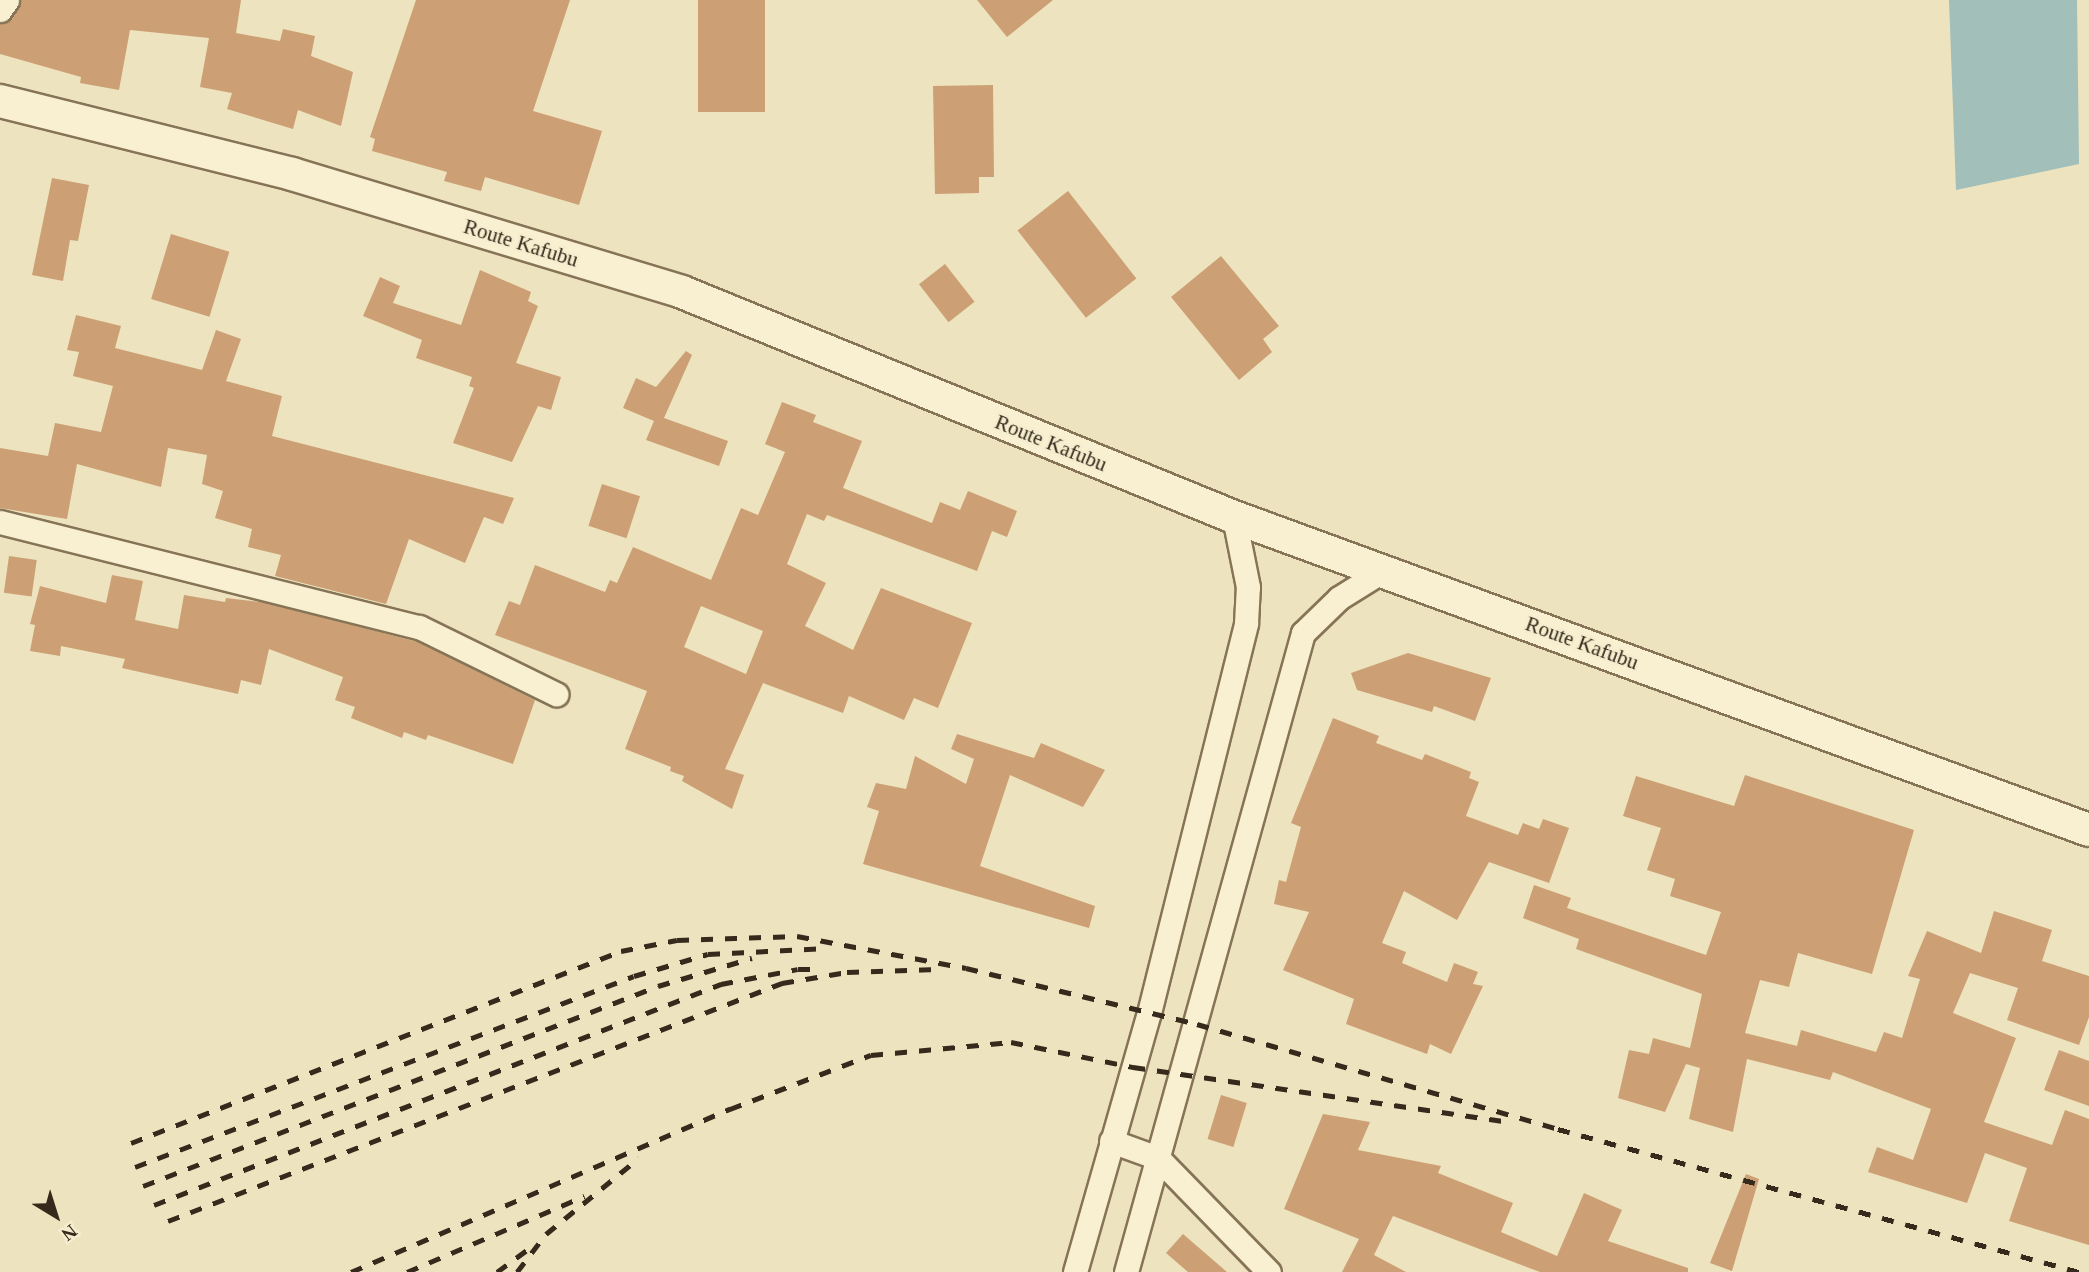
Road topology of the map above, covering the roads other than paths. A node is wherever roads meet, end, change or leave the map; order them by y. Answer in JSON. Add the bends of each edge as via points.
{"nodes":[{"id":1,"x":7,"y":0,"type":"edge"},
{"id":2,"x":0,"y":10,"type":"edge"},
{"id":3,"x":0,"y":101,"type":"edge"},
{"id":4,"x":1234,"y":517,"type":"junction"},
{"id":5,"x":0,"y":522,"type":"edge"},
{"id":6,"x":1384,"y":570,"type":"junction"},
{"id":7,"x":556,"y":694,"type":"dead end"},
{"id":8,"x":2089,"y":830,"type":"edge"},
{"id":9,"x":1111,"y":1141,"type":"junction"},
{"id":10,"x":1158,"y":1158,"type":"junction"},
{"id":11,"x":1075,"y":1272,"type":"edge"},
{"id":12,"x":1126,"y":1272,"type":"edge"},
{"id":13,"x":1269,"y":1272,"type":"edge"}],
"edges":[{"from":1,"to":2,"type":"street"},
{"from":3,"to":4,"type":"main road","name":"Route Kafubu","via":[[292,174],[682,292]]},
{"from":4,"to":6,"type":"main road","name":"Route Kafubu"},
{"from":4,"to":9,"type":"street","via":[[1248,587],[1246,623],[1152,1000]]},
{"from":5,"to":7,"type":"street","via":[[419,627]]},
{"from":6,"to":8,"type":"main road","name":"Route Kafubu"},
{"from":6,"to":10,"type":"street","via":[[1339,598],[1303,633]]},
{"from":9,"to":10,"type":"street"},
{"from":9,"to":11,"type":"street"},
{"from":10,"to":12,"type":"street"},
{"from":10,"to":13,"type":"street"}]}
